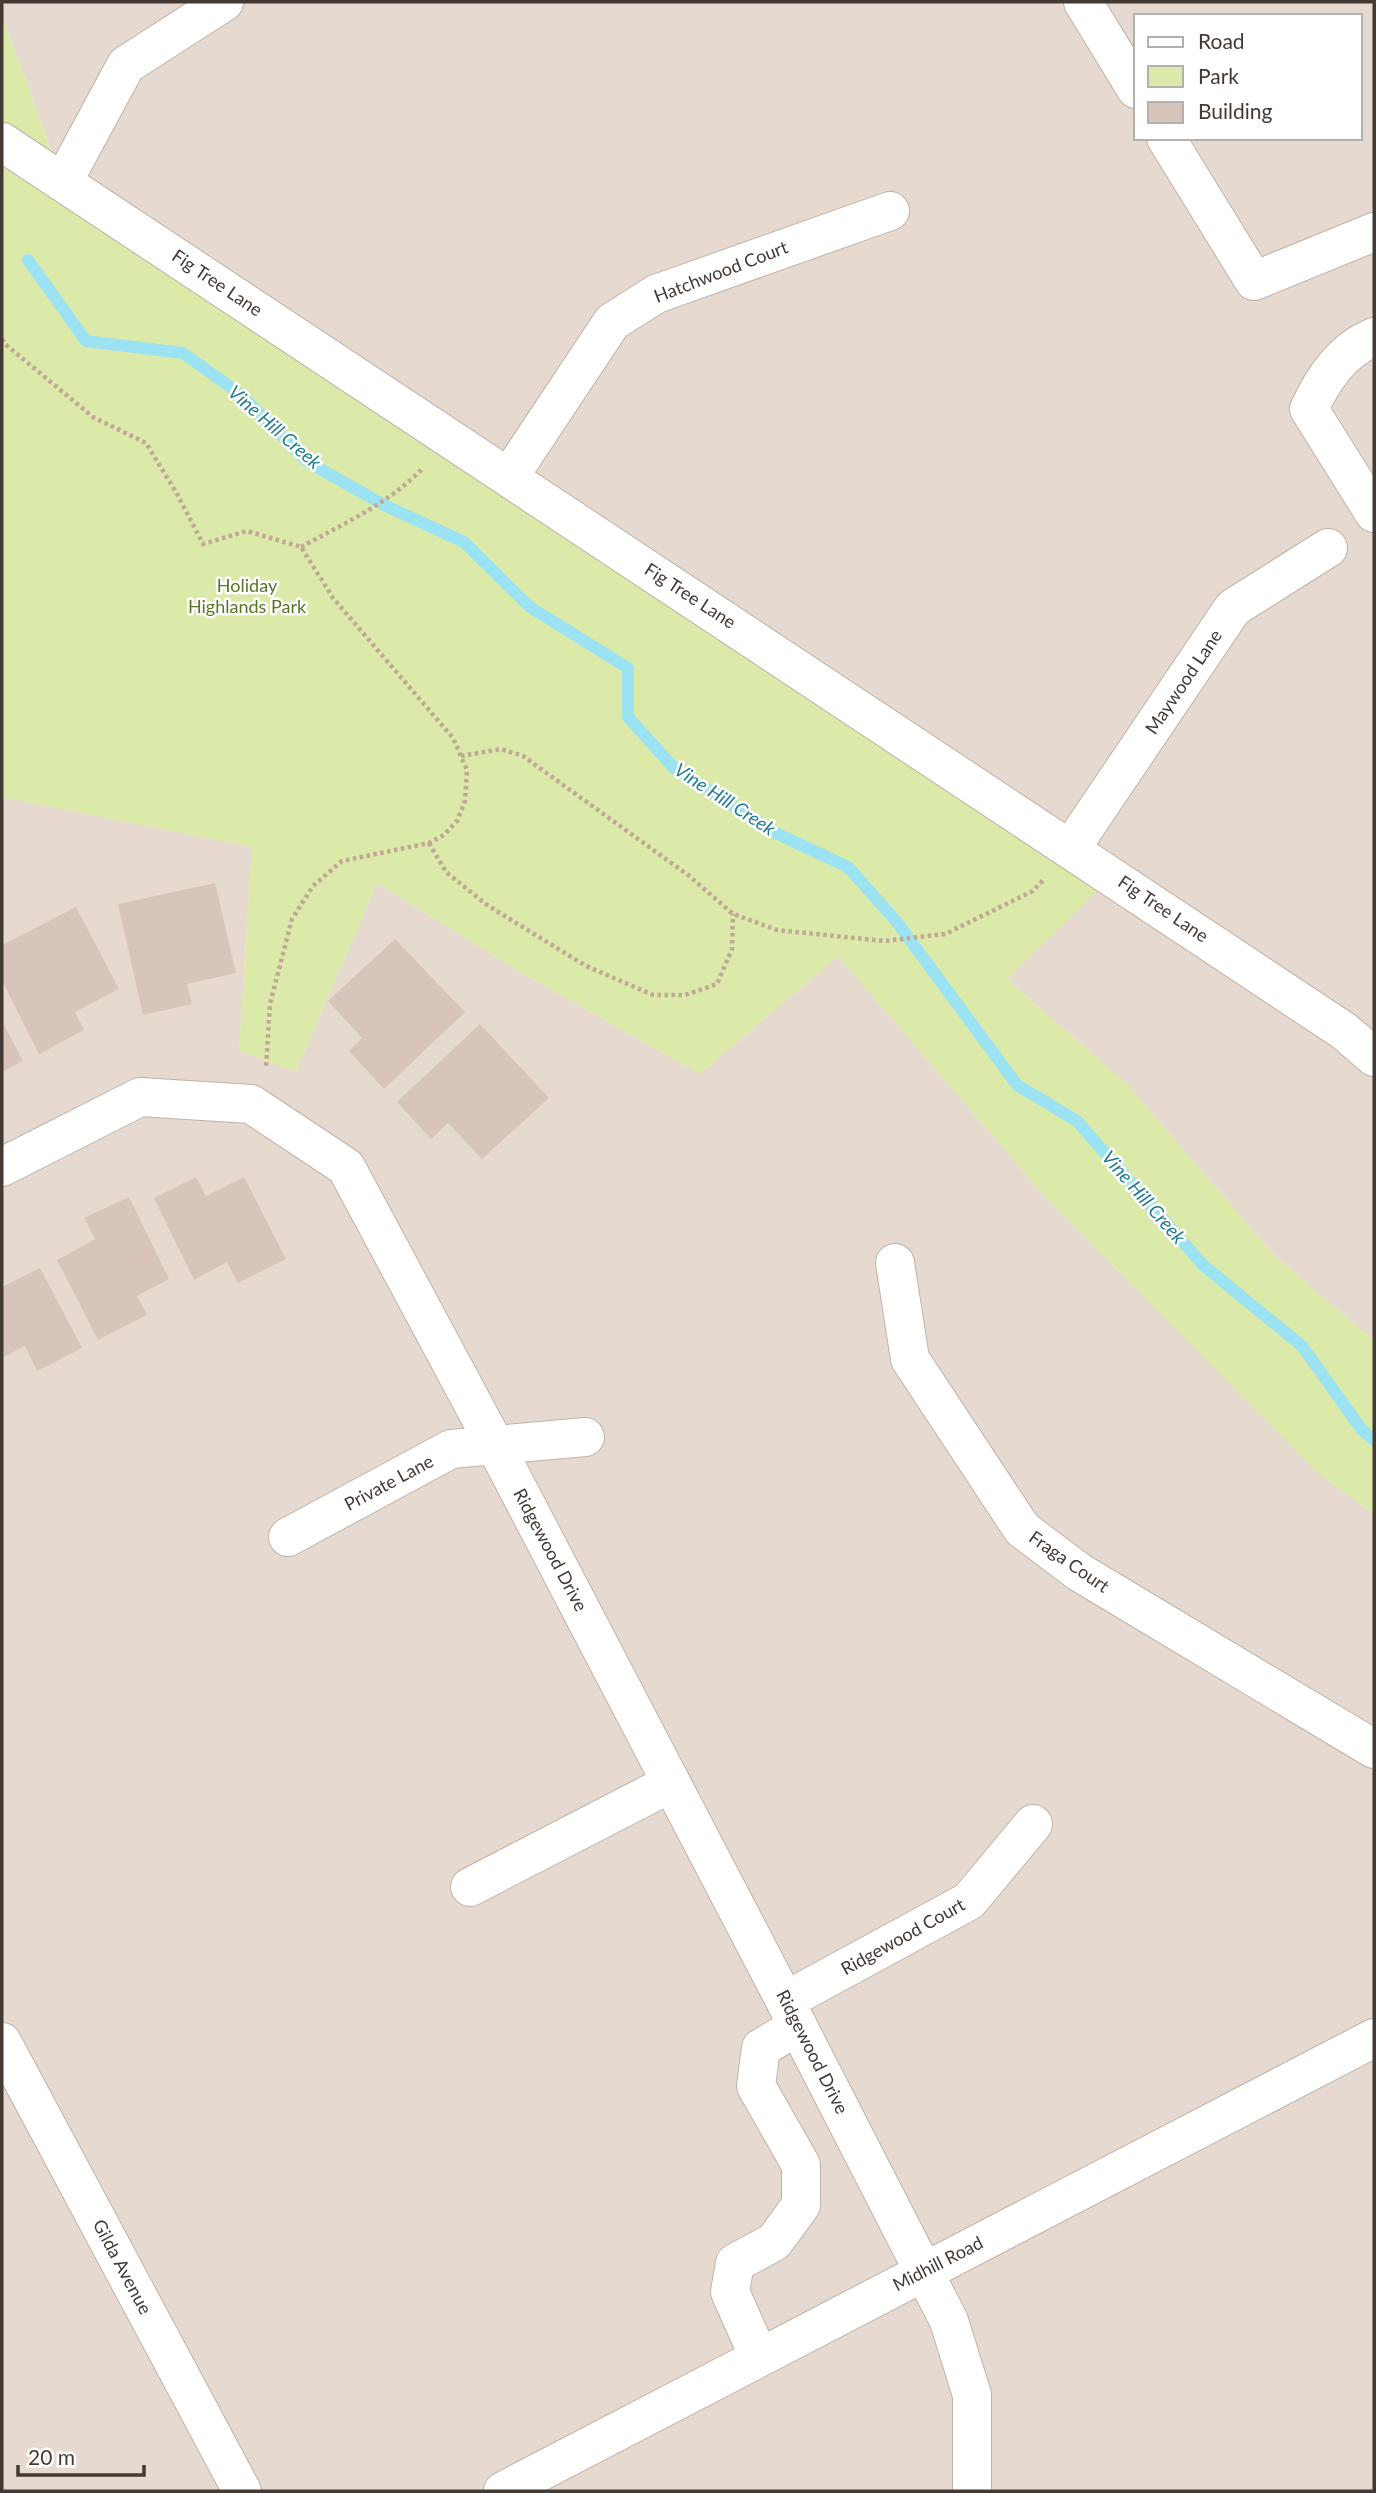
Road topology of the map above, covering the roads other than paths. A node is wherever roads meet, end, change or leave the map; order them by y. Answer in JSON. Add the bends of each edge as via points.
{"nodes":[{"id":1,"x":222,"y":2,"type":"edge"},
{"id":2,"x":1083,"y":2,"type":"edge"},
{"id":3,"x":1134,"y":86,"type":"edge"},
{"id":4,"x":1167,"y":140,"type":"edge"},
{"id":5,"x":2,"y":142,"type":"edge"},
{"id":6,"x":63,"y":183,"type":"junction"},
{"id":7,"x":890,"y":211,"type":"dead end"},
{"id":8,"x":1374,"y":232,"type":"edge"},
{"id":9,"x":1374,"y":337,"type":"edge"},
{"id":10,"x":509,"y":477,"type":"junction"},
{"id":11,"x":1374,"y":513,"type":"edge"},
{"id":12,"x":1328,"y":548,"type":"dead end"},
{"id":13,"x":1071,"y":848,"type":"junction"},
{"id":14,"x":1374,"y":1057,"type":"edge"},
{"id":15,"x":2,"y":1167,"type":"edge"},
{"id":16,"x":895,"y":1263,"type":"dead end"},
{"id":17,"x":585,"y":1437,"type":"dead end"},
{"id":18,"x":495,"y":1444,"type":"junction"},
{"id":19,"x":288,"y":1536,"type":"dead end"},
{"id":20,"x":1374,"y":1749,"type":"edge"},
{"id":21,"x":671,"y":1783,"type":"junction"},
{"id":22,"x":1033,"y":1824,"type":"dead end"},
{"id":23,"x":470,"y":1887,"type":"dead end"},
{"id":24,"x":792,"y":2013,"type":"junction"},
{"id":25,"x":1374,"y":2038,"type":"edge"},
{"id":26,"x":2,"y":2042,"type":"edge"},
{"id":27,"x":924,"y":2271,"type":"junction"},
{"id":28,"x":759,"y":2357,"type":"junction"},
{"id":29,"x":511,"y":2489,"type":"edge"},
{"id":30,"x":242,"y":2491,"type":"edge"},
{"id":31,"x":972,"y":2491,"type":"edge"}],
"edges":[{"from":1,"to":6,"type":"street","via":[[127,65]]},
{"from":2,"to":3,"type":"street"},
{"from":4,"to":8,"type":"street","via":[[1254,281]]},
{"from":5,"to":6,"type":"street","name":"Fig Tree Lane"},
{"from":6,"to":10,"type":"street","name":"Fig Tree Lane"},
{"from":7,"to":10,"type":"street","name":"Hatchwood Court","via":[[656,294],[611,322]]},
{"from":9,"to":11,"type":"street","via":[[1357,344],[1323,380],[1309,409]]},
{"from":10,"to":13,"type":"street","name":"Fig Tree Lane"},
{"from":12,"to":13,"type":"street","name":"Maywood Lane","via":[[1233,608]]},
{"from":13,"to":14,"type":"street","name":"Fig Tree Lane","via":[[1345,1031]]},
{"from":15,"to":18,"type":"street","name":"Ridgewood Drive","via":[[140,1097],[251,1104],[346,1167]]},
{"from":16,"to":20,"type":"street","name":"Fraga Court","via":[[910,1359],[1022,1529],[1079,1572]]},
{"from":17,"to":18,"type":"street","name":"Private Lane"},
{"from":18,"to":19,"type":"street","name":"Private Lane","via":[[451,1449]]},
{"from":18,"to":21,"type":"street","name":"Ridgewood Drive"},
{"from":21,"to":23,"type":"street"},
{"from":21,"to":24,"type":"street","name":"Ridgewood Drive"},
{"from":22,"to":24,"type":"street","name":"Ridgewood Court","via":[[969,1901]]},
{"from":24,"to":27,"type":"street","name":"Ridgewood Drive"},
{"from":24,"to":28,"type":"street","name":"Ridgewood Court","via":[[761,2048],[755,2086],[801,2165],[801,2205],[774,2242],[735,2263],[730,2292]]},
{"from":25,"to":27,"type":"street","name":"Midhill Road"},
{"from":26,"to":30,"type":"street","name":"Gilda Avenue"},
{"from":27,"to":28,"type":"street","name":"Midhill Road"},
{"from":27,"to":31,"type":"street","name":"Ridgewood Drive","via":[[949,2321],[972,2395]]},
{"from":28,"to":29,"type":"street","name":"Midhill Road"}]}
